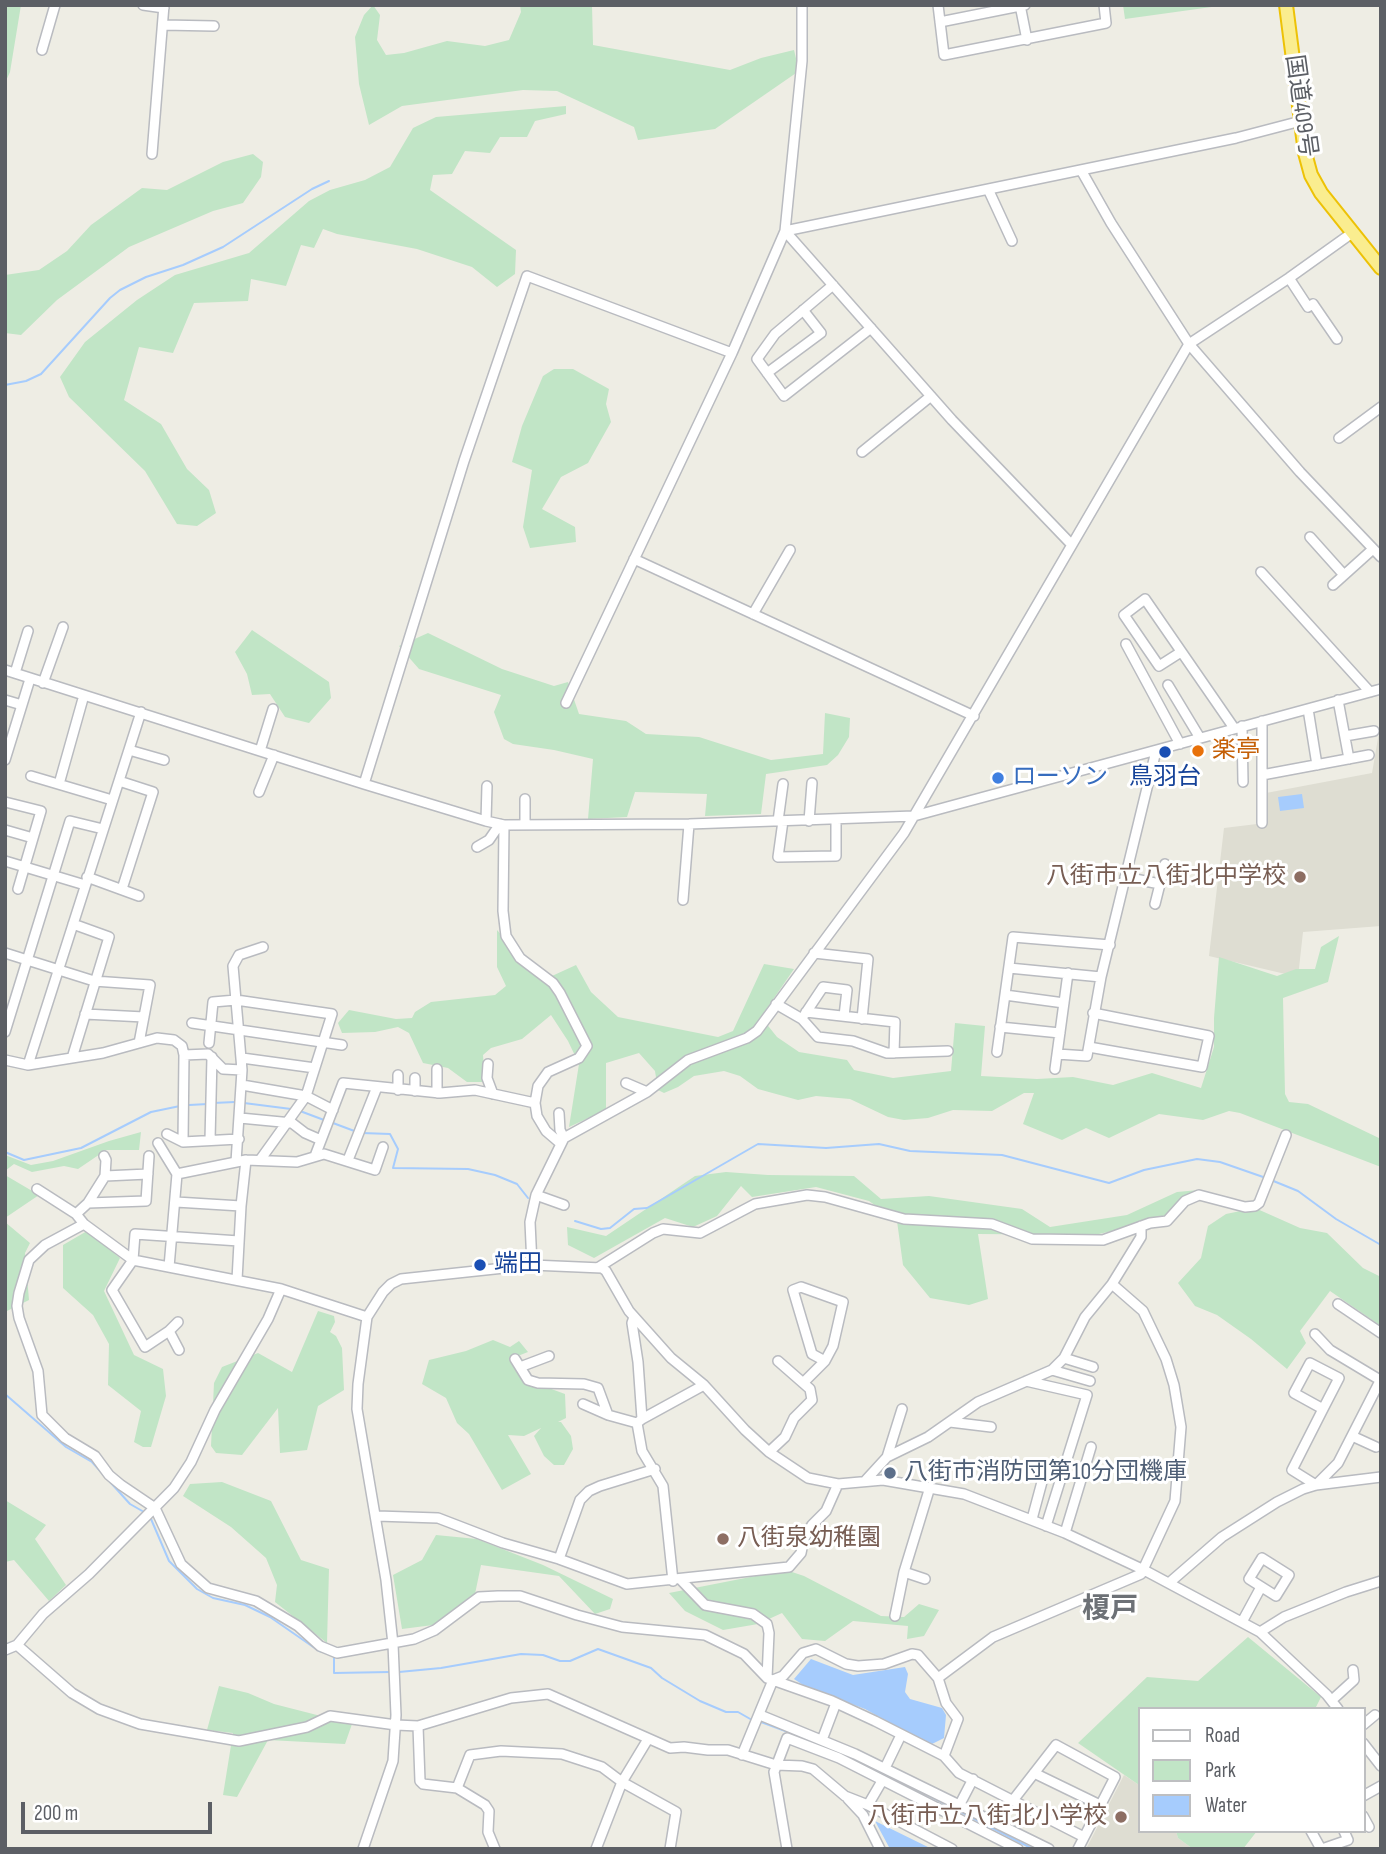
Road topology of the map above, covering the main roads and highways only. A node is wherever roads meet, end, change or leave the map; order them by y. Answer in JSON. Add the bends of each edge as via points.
{"nodes":[{"id":1,"x":1286,"y":5,"type":"edge"},
{"id":2,"x":1381,"y":268,"type":"edge"}],
"edges":[{"from":1,"to":2,"type":"highway","name":"国道409号","via":[[1307,165],[1314,181]]}]}
